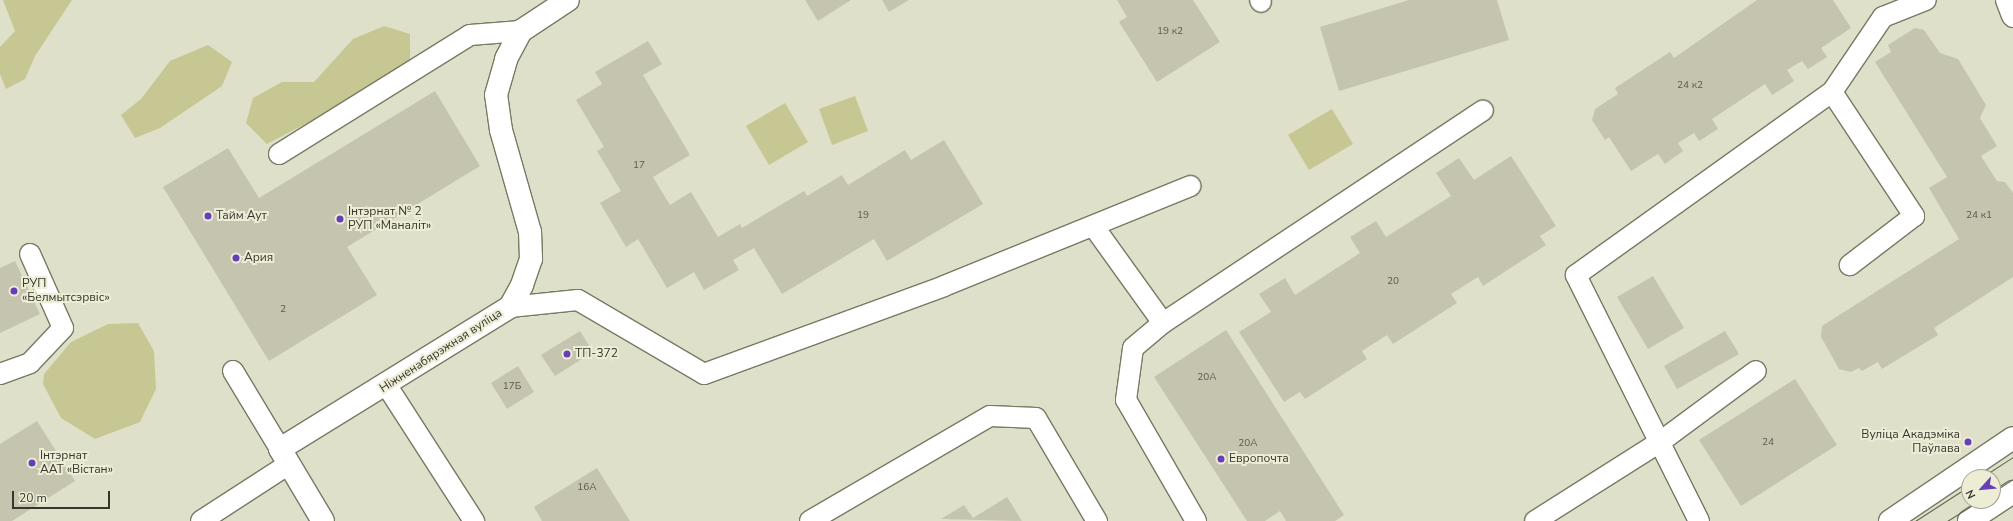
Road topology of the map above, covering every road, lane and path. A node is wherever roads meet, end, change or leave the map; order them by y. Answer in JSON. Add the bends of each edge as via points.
{"nodes":[{"id":1,"x":568,"y":0,"type":"edge"},
{"id":2,"x":1926,"y":0,"type":"edge"},
{"id":3,"x":2007,"y":0,"type":"edge"},
{"id":4,"x":2013,"y":16,"type":"edge"},
{"id":5,"x":521,"y":31,"type":"junction"},
{"id":6,"x":1832,"y":92,"type":"junction"},
{"id":7,"x":1483,"y":110,"type":"dead end"},
{"id":8,"x":279,"y":154,"type":"dead end"},
{"id":9,"x":1190,"y":186,"type":"dead end"},
{"id":10,"x":1094,"y":227,"type":"junction"},
{"id":11,"x":30,"y":254,"type":"dead end"},
{"id":12,"x":1850,"y":265,"type":"dead end"},
{"id":13,"x":510,"y":306,"type":"junction"},
{"id":14,"x":1163,"y":323,"type":"junction"},
{"id":15,"x":233,"y":371,"type":"dead end"},
{"id":16,"x":1756,"y":371,"type":"dead end"},
{"id":17,"x":0,"y":374,"type":"edge"},
{"id":18,"x":387,"y":386,"type":"junction"},
{"id":19,"x":2013,"y":438,"type":"edge"},
{"id":20,"x":1660,"y":442,"type":"junction"},
{"id":21,"x":284,"y":457,"type":"junction"},
{"id":22,"x":2013,"y":492,"type":"edge"},
{"id":23,"x":201,"y":521,"type":"edge"},
{"id":24,"x":323,"y":521,"type":"edge"},
{"id":25,"x":474,"y":521,"type":"edge"},
{"id":26,"x":810,"y":521,"type":"edge"},
{"id":27,"x":1097,"y":521,"type":"edge"},
{"id":28,"x":1196,"y":521,"type":"edge"},
{"id":29,"x":1535,"y":521,"type":"edge"},
{"id":30,"x":1699,"y":521,"type":"edge"},
{"id":31,"x":1890,"y":521,"type":"edge"},
{"id":32,"x":1969,"y":521,"type":"edge"}],
"edges":[{"from":1,"to":5,"type":"street","name":"Ніжненабярэжная вуліца"},
{"from":2,"to":6,"type":"lane","via":[[1883,17]]},
{"from":3,"to":4,"type":"street"},
{"from":5,"to":8,"type":"lane","via":[[470,35]]},
{"from":5,"to":13,"type":"street","name":"Ніжненабярэжная вуліца","via":[[506,59],[496,95],[501,130],[530,232],[531,259],[522,285]]},
{"from":6,"to":12,"type":"lane","via":[[1914,216]]},
{"from":6,"to":20,"type":"lane","via":[[1576,275]]},
{"from":7,"to":14,"type":"lane"},
{"from":9,"to":10,"type":"lane"},
{"from":10,"to":13,"type":"lane","via":[[704,374],[578,300]]},
{"from":10,"to":14,"type":"lane"},
{"from":11,"to":17,"type":"lane","via":[[63,328],[30,364]]},
{"from":13,"to":18,"type":"street","name":"Ніжненабярэжная вуліца"},
{"from":14,"to":28,"type":"lane","via":[[1133,348],[1126,400]]},
{"from":15,"to":21,"type":"lane"},
{"from":16,"to":20,"type":"lane"},
{"from":18,"to":21,"type":"street","name":"Ніжненабярэжная вуліца"},
{"from":18,"to":25,"type":"lane"},
{"from":19,"to":31,"type":"street"},
{"from":20,"to":29,"type":"lane"},
{"from":20,"to":30,"type":"lane"},
{"from":21,"to":23,"type":"lane"},
{"from":21,"to":24,"type":"street"},
{"from":22,"to":32,"type":"street"},
{"from":26,"to":27,"type":"lane","via":[[990,416],[1036,418]]}]}
